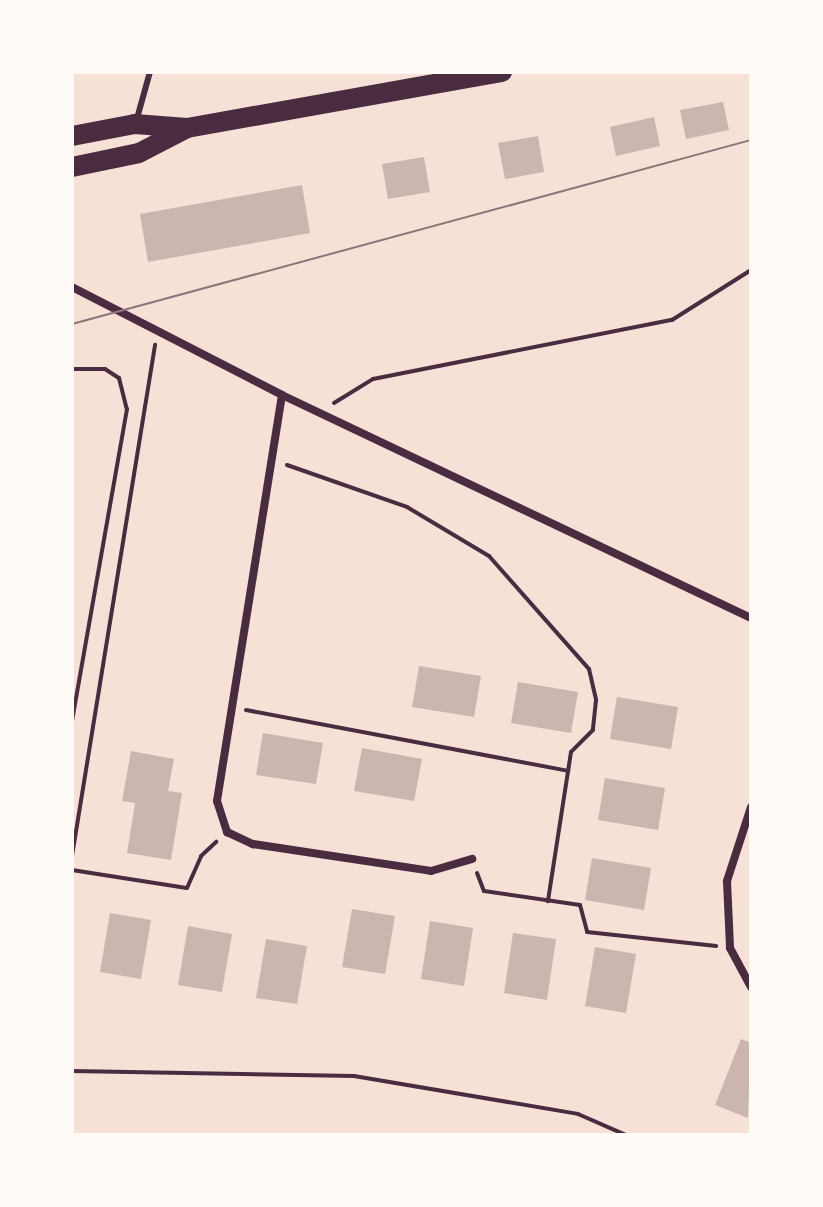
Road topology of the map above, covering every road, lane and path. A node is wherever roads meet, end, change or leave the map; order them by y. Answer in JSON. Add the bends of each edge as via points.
{"nodes":[{"id":1,"x":150,"y":72,"type":"edge"},
{"id":2,"x":502,"y":72,"type":"edge"},
{"id":3,"x":135,"y":124,"type":"junction"},
{"id":4,"x":187,"y":128,"type":"junction"},
{"id":5,"x":72,"y":136,"type":"edge"},
{"id":6,"x":72,"y":167,"type":"edge"},
{"id":7,"x":751,"y":270,"type":"edge"},
{"id":8,"x":72,"y":287,"type":"edge"},
{"id":9,"x":157,"y":334,"type":"junction"},
{"id":10,"x":72,"y":369,"type":"edge"},
{"id":11,"x":282,"y":395,"type":"junction"},
{"id":12,"x":318,"y":412,"type":"junction"},
{"id":13,"x":271,"y":460,"type":"junction"},
{"id":14,"x":751,"y":618,"type":"edge"},
{"id":15,"x":232,"y":707,"type":"junction"},
{"id":16,"x":72,"y":722,"type":"edge"},
{"id":17,"x":568,"y":771,"type":"junction"},
{"id":18,"x":751,"y":807,"type":"edge"},
{"id":19,"x":227,"y":832,"type":"junction"},
{"id":20,"x":72,"y":856,"type":"edge"},
{"id":21,"x":472,"y":859,"type":"joint"},
{"id":22,"x":72,"y":870,"type":"edge"},
{"id":23,"x":548,"y":901,"type":"junction"},
{"id":24,"x":730,"y":948,"type":"junction"},
{"id":25,"x":751,"y":987,"type":"edge"},
{"id":26,"x":72,"y":1071,"type":"edge"},
{"id":27,"x":626,"y":1135,"type":"edge"}],
"edges":[{"from":1,"to":3,"type":"lane"},
{"from":2,"to":4,"type":"main road"},
{"from":3,"to":4,"type":"main road"},
{"from":3,"to":5,"type":"main road"},
{"from":4,"to":6,"type":"main road","via":[[139,153]]},
{"from":7,"to":12,"type":"path","via":[[672,320],[373,379]]},
{"from":8,"to":9,"type":"street"},
{"from":9,"to":11,"type":"street"},
{"from":9,"to":20,"type":"path"},
{"from":10,"to":16,"type":"path","via":[[105,369],[119,378],[127,409]]},
{"from":11,"to":12,"type":"street"},
{"from":11,"to":13,"type":"street"},
{"from":12,"to":14,"type":"street"},
{"from":13,"to":15,"type":"street"},
{"from":13,"to":17,"type":"path","via":[[407,507],[489,556],[589,669],[596,700],[593,730],[571,752]]},
{"from":15,"to":17,"type":"path"},
{"from":15,"to":19,"type":"street","via":[[217,801]]},
{"from":17,"to":23,"type":"path"},
{"from":18,"to":24,"type":"street","via":[[727,881]]},
{"from":19,"to":21,"type":"street","via":[[253,844],[431,871]]},
{"from":19,"to":22,"type":"path","via":[[201,856],[187,888]]},
{"from":21,"to":23,"type":"path","via":[[484,891]]},
{"from":23,"to":24,"type":"path","via":[[580,905],[587,932],[642,941],[671,937]]},
{"from":24,"to":25,"type":"street"},
{"from":26,"to":27,"type":"path","via":[[354,1076],[578,1114]]}]}
